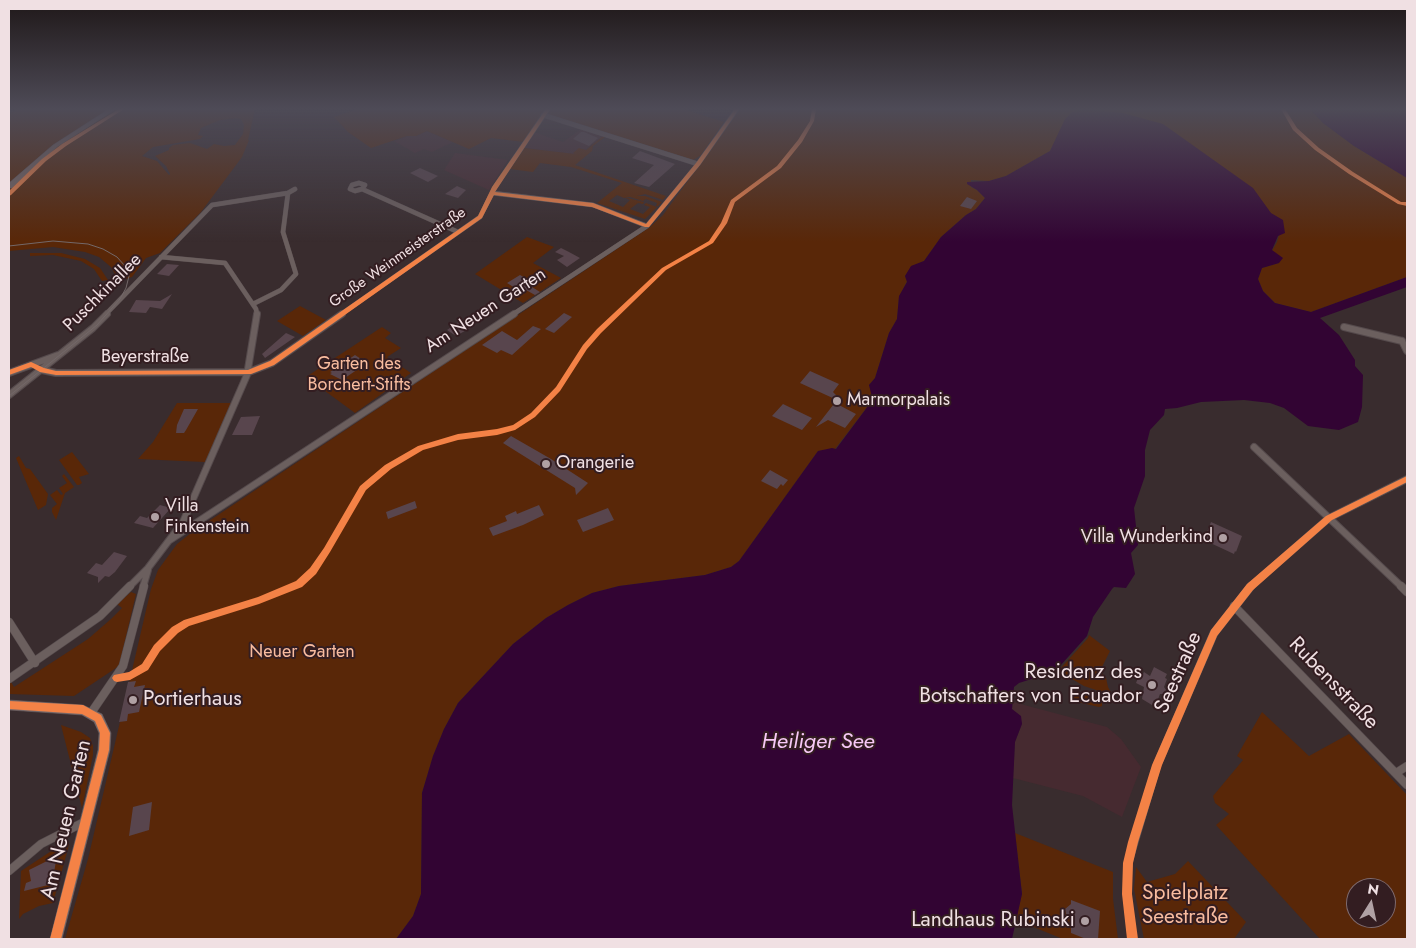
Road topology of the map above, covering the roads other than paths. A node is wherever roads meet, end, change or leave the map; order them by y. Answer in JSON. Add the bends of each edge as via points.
{"nodes":[{"id":1,"x":49,"y":153,"type":"edge"},
{"id":2,"x":519,"y":153,"type":"edge"},
{"id":3,"x":664,"y":153,"type":"edge"},
{"id":4,"x":706,"y":153,"type":"edge"},
{"id":5,"x":698,"y":164,"type":"junction"},
{"id":6,"x":9,"y":186,"type":"edge"},
{"id":7,"x":295,"y":189,"type":"dead end"},
{"id":8,"x":362,"y":189,"type":"dead end"},
{"id":9,"x":288,"y":193,"type":"junction"},
{"id":10,"x":492,"y":193,"type":"junction"},
{"id":11,"x":647,"y":226,"type":"junction"},
{"id":12,"x":458,"y":232,"type":"junction"},
{"id":13,"x":161,"y":257,"type":"junction"},
{"id":14,"x":253,"y":304,"type":"junction"},
{"id":15,"x":1344,"y":327,"type":"dead end"},
{"id":16,"x":1405,"y":340,"type":"edge"},
{"id":17,"x":1407,"y":351,"type":"edge"},
{"id":18,"x":61,"y":354,"type":"junction"},
{"id":19,"x":42,"y":370,"type":"junction"},
{"id":20,"x":249,"y":372,"type":"junction"},
{"id":21,"x":9,"y":373,"type":"edge"},
{"id":22,"x":9,"y":395,"type":"edge"},
{"id":23,"x":1254,"y":447,"type":"dead end"},
{"id":24,"x":1407,"y":479,"type":"edge"},
{"id":25,"x":1329,"y":518,"type":"junction"},
{"id":26,"x":170,"y":540,"type":"junction"},
{"id":27,"x":148,"y":568,"type":"junction"},
{"id":28,"x":1407,"y":592,"type":"edge"},
{"id":29,"x":1234,"y":606,"type":"junction"},
{"id":30,"x":9,"y":622,"type":"edge"},
{"id":31,"x":35,"y":663,"type":"junction"},
{"id":32,"x":9,"y":679,"type":"edge"},
{"id":33,"x":9,"y":705,"type":"edge"},
{"id":34,"x":91,"y":713,"type":"junction"},
{"id":35,"x":1407,"y":766,"type":"edge"},
{"id":36,"x":1396,"y":773,"type":"junction"},
{"id":37,"x":1407,"y":785,"type":"edge"},
{"id":38,"x":87,"y":821,"type":"junction"},
{"id":39,"x":9,"y":871,"type":"edge"},
{"id":40,"x":56,"y":939,"type":"edge"},
{"id":41,"x":1132,"y":939,"type":"edge"}],
"edges":[{"from":1,"to":6,"type":"main road"},
{"from":2,"to":10,"type":"street","name":"Große Weinmeisterstraße"},
{"from":3,"to":5,"type":"street"},
{"from":4,"to":5,"type":"street","name":"Am Neuen Garten"},
{"from":5,"to":11,"type":"street","name":"Am Neuen Garten"},
{"from":7,"to":9,"type":"street"},
{"from":8,"to":12,"type":"street"},
{"from":9,"to":13,"type":"street","name":"Puschkinallee","via":[[212,205]]},
{"from":9,"to":14,"type":"street","via":[[283,232],[296,274],[281,290]]},
{"from":10,"to":11,"type":"street","via":[[593,205]]},
{"from":10,"to":12,"type":"street","name":"Große Weinmeisterstraße","via":[[480,216]]},
{"from":11,"to":26,"type":"street","name":"Am Neuen Garten"},
{"from":12,"to":20,"type":"street","name":"Große Weinmeisterstraße","via":[[272,363]]},
{"from":13,"to":14,"type":"street","via":[[225,263]]},
{"from":13,"to":18,"type":"street","name":"Puschkinallee","via":[[98,323]]},
{"from":14,"to":20,"type":"street","via":[[257,315]]},
{"from":15,"to":16,"type":"street"},
{"from":16,"to":17,"type":"street"},
{"from":18,"to":19,"type":"street","name":"Puschkinallee"},
{"from":18,"to":21,"type":"street"},
{"from":19,"to":20,"type":"street","name":"Beyerstraße","via":[[56,373]]},
{"from":19,"to":22,"type":"street","name":"Puschkinallee"},
{"from":20,"to":26,"type":"street","via":[[183,522]]},
{"from":23,"to":25,"type":"street"},
{"from":24,"to":25,"type":"street","name":"Seestraße"},
{"from":25,"to":28,"type":"street"},
{"from":25,"to":29,"type":"street","name":"Seestraße","via":[[1250,587]]},
{"from":26,"to":27,"type":"street"},
{"from":27,"to":31,"type":"street","via":[[100,616]]},
{"from":27,"to":34,"type":"street","via":[[123,666]]},
{"from":29,"to":36,"type":"street","name":"Rubensstraße"},
{"from":29,"to":41,"type":"street","name":"Seestraße","via":[[1214,633],[1165,748],[1133,842],[1128,863],[1127,894]]},
{"from":30,"to":31,"type":"street"},
{"from":31,"to":32,"type":"street"},
{"from":33,"to":34,"type":"street","via":[[68,708]]},
{"from":34,"to":38,"type":"street","name":"Am Neuen Garten","via":[[103,724],[105,733]]},
{"from":35,"to":36,"type":"street"},
{"from":36,"to":37,"type":"street","name":"Rubensstraße"},
{"from":38,"to":39,"type":"street","via":[[41,844]]},
{"from":38,"to":40,"type":"street","name":"Am Neuen Garten"}]}
